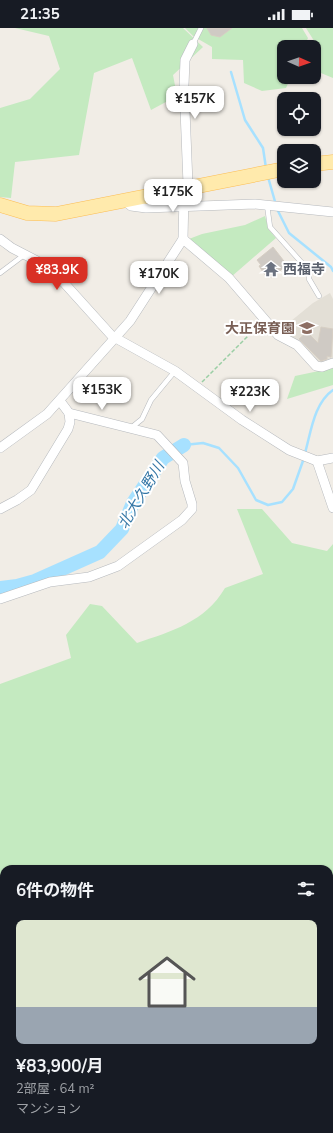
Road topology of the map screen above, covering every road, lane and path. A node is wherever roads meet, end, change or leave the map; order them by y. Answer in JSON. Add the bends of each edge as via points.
{"nodes":[{"id":1,"x":200,"y":28,"type":"edge"},
{"id":2,"x":192,"y":44,"type":"joint"},
{"id":3,"x":333,"y":162,"type":"edge"},
{"id":4,"x":321,"y":163,"type":"edge"},
{"id":5,"x":274,"y":171,"type":"edge"},
{"id":6,"x":186,"y":189,"type":"junction"},
{"id":7,"x":125,"y":201,"type":"junction"},
{"id":8,"x":0,"y":206,"type":"edge"},
{"id":9,"x":267,"y":206,"type":"junction"},
{"id":10,"x":183,"y":207,"type":"junction"},
{"id":11,"x":333,"y":212,"type":"edge"},
{"id":12,"x":0,"y":239,"type":"edge"},
{"id":13,"x":184,"y":239,"type":"junction"},
{"id":14,"x":24,"y":255,"type":"junction"},
{"id":15,"x":0,"y":273,"type":"edge"},
{"id":16,"x":319,"y":296,"type":"dead end"},
{"id":17,"x":265,"y":320,"type":"junction"},
{"id":18,"x":116,"y":338,"type":"junction"},
{"id":19,"x":333,"y":363,"type":"edge"},
{"id":20,"x":175,"y":371,"type":"junction"},
{"id":21,"x":196,"y":388,"type":"junction"},
{"id":22,"x":60,"y":401,"type":"junction"},
{"id":23,"x":69,"y":413,"type":"junction"},
{"id":24,"x":130,"y":429,"type":"junction"},
{"id":25,"x":0,"y":448,"type":"edge"},
{"id":26,"x":333,"y":458,"type":"edge"},
{"id":27,"x":313,"y":459,"type":"junction"},
{"id":28,"x":333,"y":508,"type":"edge"},
{"id":29,"x":0,"y":509,"type":"edge"},
{"id":30,"x":0,"y":599,"type":"edge"}],
"edges":[{"from":1,"to":2,"type":"lane"},
{"from":2,"to":6,"type":"street","via":[[185,60],[188,184]]},
{"from":3,"to":4,"type":"main road"},
{"from":5,"to":6,"type":"main road"},
{"from":6,"to":7,"type":"main road"},
{"from":6,"to":10,"type":"street"},
{"from":7,"to":8,"type":"main road","via":[[51,214],[27,213]]},
{"from":7,"to":10,"type":"street","via":[[137,207]]},
{"from":9,"to":10,"type":"street","via":[[243,204]]},
{"from":9,"to":11,"type":"street"},
{"from":9,"to":16,"type":"lane","via":[[270,227],[302,263]]},
{"from":10,"to":13,"type":"street"},
{"from":12,"to":14,"type":"street"},
{"from":13,"to":17,"type":"street","via":[[229,278]]},
{"from":13,"to":18,"type":"street"},
{"from":14,"to":15,"type":"lane"},
{"from":14,"to":18,"type":"street","via":[[57,275]]},
{"from":17,"to":19,"type":"street","via":[[278,335],[297,345],[316,366],[322,367]]},
{"from":17,"to":21,"type":"path"},
{"from":18,"to":20,"type":"street"},
{"from":18,"to":22,"type":"street"},
{"from":20,"to":21,"type":"street"},
{"from":20,"to":24,"type":"lane","via":[[151,400],[142,419]]},
{"from":21,"to":27,"type":"street","via":[[289,450]]},
{"from":22,"to":23,"type":"street"},
{"from":22,"to":25,"type":"street","via":[[36,423]]},
{"from":23,"to":24,"type":"street"},
{"from":23,"to":29,"type":"street","via":[[68,430],[36,482],[24,495]]},
{"from":24,"to":30,"type":"street","via":[[157,435],[180,459],[192,509],[182,520],[118,566],[89,577],[50,582]]},
{"from":26,"to":27,"type":"street"},
{"from":27,"to":28,"type":"street"}]}
